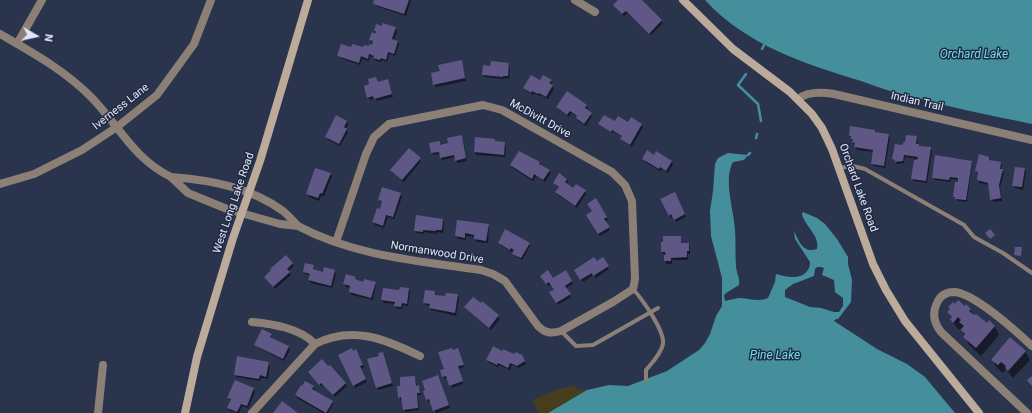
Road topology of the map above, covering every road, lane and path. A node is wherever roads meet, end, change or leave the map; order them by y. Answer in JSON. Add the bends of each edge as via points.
{"nodes":[{"id":1,"x":42,"y":0,"type":"edge"},
{"id":2,"x":211,"y":0,"type":"edge"},
{"id":3,"x":308,"y":0,"type":"edge"},
{"id":4,"x":575,"y":0,"type":"edge"},
{"id":5,"x":682,"y":0,"type":"edge"},
{"id":6,"x":595,"y":12,"type":"dead end"},
{"id":7,"x":0,"y":34,"type":"edge"},
{"id":8,"x":17,"y":44,"type":"junction"},
{"id":9,"x":798,"y":99,"type":"junction"},
{"id":10,"x":117,"y":127,"type":"junction"},
{"id":11,"x":1032,"y":140,"type":"edge"},
{"id":12,"x":839,"y":168,"type":"junction"},
{"id":13,"x":171,"y":177,"type":"junction"},
{"id":14,"x":0,"y":184,"type":"edge"},
{"id":15,"x":249,"y":193,"type":"junction"},
{"id":16,"x":242,"y":214,"type":"junction"},
{"id":17,"x":298,"y":226,"type":"junction"},
{"id":18,"x":336,"y":242,"type":"junction"},
{"id":19,"x":1032,"y":273,"type":"edge"},
{"id":20,"x":633,"y":289,"type":"junction"},
{"id":21,"x":658,"y":308,"type":"dead end"},
{"id":22,"x":650,"y":312,"type":"junction"},
{"id":23,"x":252,"y":322,"type":"dead end"},
{"id":24,"x":561,"y":331,"type":"junction"},
{"id":25,"x":315,"y":344,"type":"junction"},
{"id":26,"x":1032,"y":346,"type":"edge"},
{"id":27,"x":420,"y":356,"type":"dead end"},
{"id":28,"x":103,"y":365,"type":"dead end"},
{"id":29,"x":646,"y":380,"type":"dead end"},
{"id":30,"x":98,"y":413,"type":"edge"},
{"id":31,"x":185,"y":413,"type":"edge"},
{"id":32,"x":252,"y":413,"type":"edge"},
{"id":33,"x":978,"y":413,"type":"edge"},
{"id":34,"x":1027,"y":413,"type":"edge"}],
"edges":[{"from":1,"to":8,"type":"street"},
{"from":2,"to":10,"type":"street","name":"Iverness Lane","via":[[194,44],[157,95]]},
{"from":3,"to":15,"type":"main road","name":"West Long Lake Road"},
{"from":4,"to":6,"type":"street"},
{"from":5,"to":9,"type":"main road","name":"Orchard Lake Road","via":[[732,49]]},
{"from":7,"to":8,"type":"street","name":"Normanwood Drive"},
{"from":8,"to":10,"type":"street","name":"Normanwood Drive","via":[[67,75],[92,98]]},
{"from":9,"to":11,"type":"street","name":"Indian Trail","via":[[811,93],[834,94]]},
{"from":9,"to":12,"type":"main road","name":"Orchard Lake Road","via":[[822,128]]},
{"from":10,"to":13,"type":"street","name":"Normanwood Drive","via":[[148,164]]},
{"from":10,"to":14,"type":"street","name":"Iverness Lane","via":[[82,150],[34,174]]},
{"from":12,"to":19,"type":"lane","via":[[853,166],[865,169],[964,225],[974,237]]},
{"from":12,"to":33,"type":"main road","name":"Orchard Lake Road","via":[[886,290],[905,321]]},
{"from":13,"to":15,"type":"street","name":"Normanwood Drive","via":[[234,187]]},
{"from":13,"to":16,"type":"street","name":"Normanwood Drive","via":[[188,193]]},
{"from":15,"to":16,"type":"main road","name":"West Long Lake Road"},
{"from":15,"to":17,"type":"street","name":"Normanwood Drive","via":[[284,211]]},
{"from":16,"to":17,"type":"street","name":"Normanwood Drive"},
{"from":16,"to":31,"type":"main road","name":"West Long Lake Road","via":[[197,357]]},
{"from":17,"to":18,"type":"street","name":"Normanwood Drive"},
{"from":18,"to":20,"type":"street","name":"McDivitt Drive","via":[[374,137],[389,124],[483,105],[502,110],[612,172],[624,185],[632,201],[635,280]]},
{"from":18,"to":24,"type":"street","name":"Normanwood Drive","via":[[387,256],[493,274],[505,281],[543,331]]},
{"from":20,"to":22,"type":"lane"},
{"from":20,"to":24,"type":"street"},
{"from":21,"to":22,"type":"lane"},
{"from":22,"to":24,"type":"lane","via":[[594,345],[576,346]]},
{"from":22,"to":29,"type":"lane","via":[[659,327],[663,345],[646,370]]},
{"from":23,"to":25,"type":"street","via":[[290,329],[310,338]]},
{"from":25,"to":27,"type":"street","via":[[350,334],[377,338]]},
{"from":25,"to":32,"type":"street"},
{"from":26,"to":34,"type":"street","via":[[965,295],[947,293],[936,304],[934,318],[941,332]]},
{"from":28,"to":30,"type":"street"}]}
